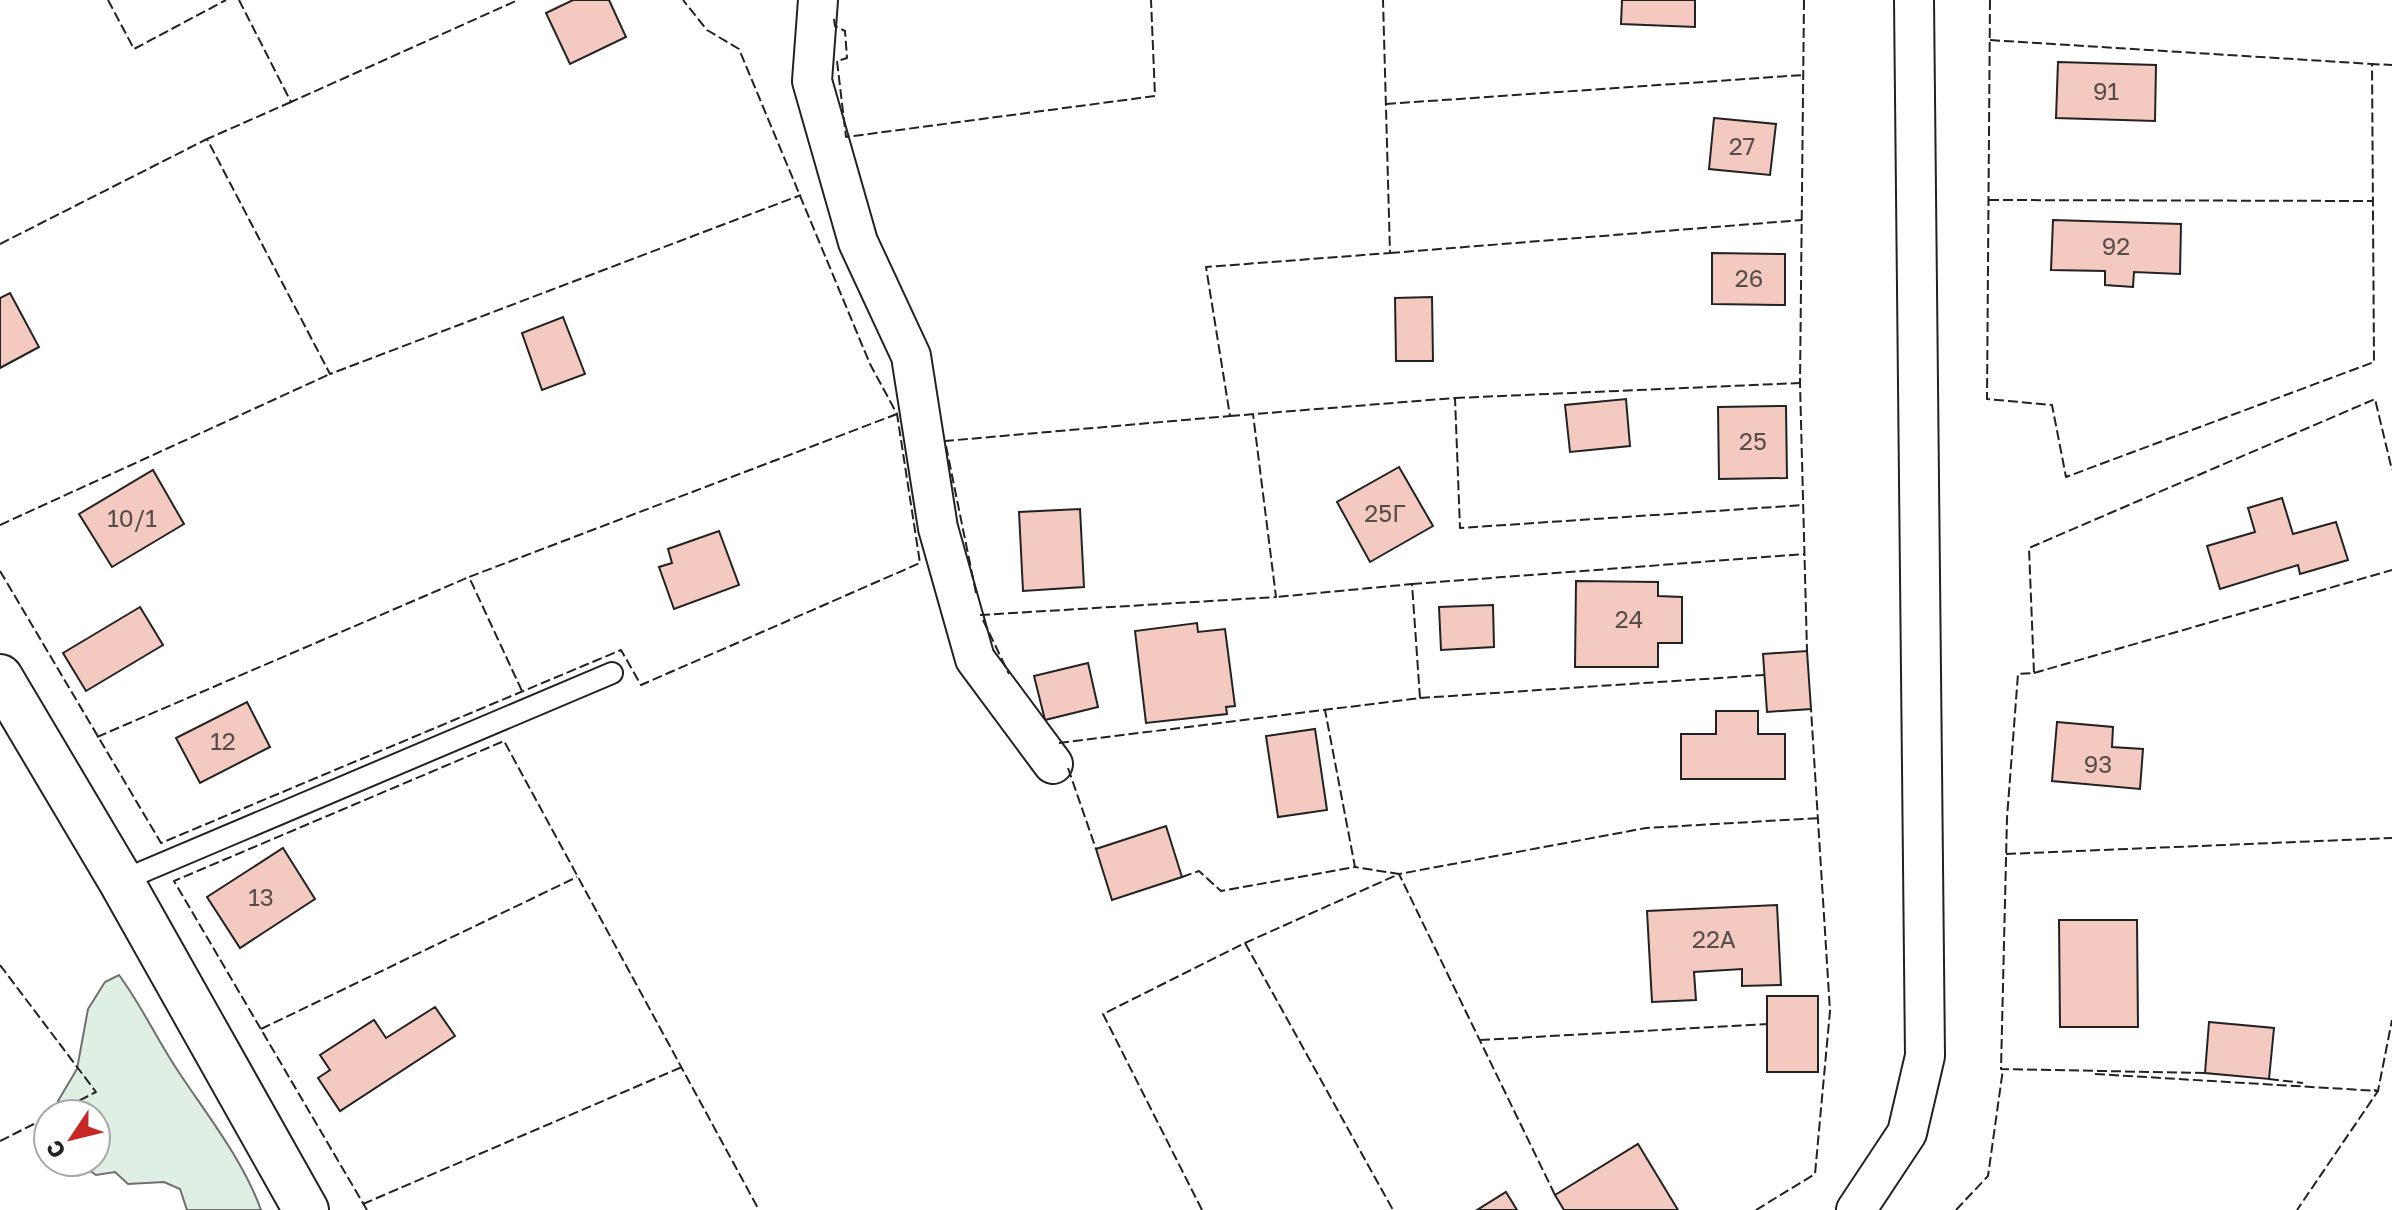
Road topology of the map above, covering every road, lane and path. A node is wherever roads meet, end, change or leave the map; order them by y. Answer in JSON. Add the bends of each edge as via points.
{"nodes":[{"id":1,"x":818,"y":0,"type":"edge"},
{"id":2,"x":1914,"y":0,"type":"edge"},
{"id":3,"x":612,"y":673,"type":"dead end"},
{"id":4,"x":0,"y":677,"type":"edge"},
{"id":5,"x":1053,"y":764,"type":"dead end"},
{"id":6,"x":121,"y":881,"type":"junction"},
{"id":7,"x":306,"y":1210,"type":"edge"},
{"id":8,"x":1856,"y":1210,"type":"edge"}],
"edges":[{"from":1,"to":5,"type":"street","via":[[812,81],[858,242],[911,356],[938,528],[975,659]]},
{"from":2,"to":8,"type":"street","via":[[1925,1056],[1907,1133]]},
{"from":3,"to":6,"type":"lane"},
{"from":4,"to":6,"type":"street"},
{"from":6,"to":7,"type":"street"}]}
